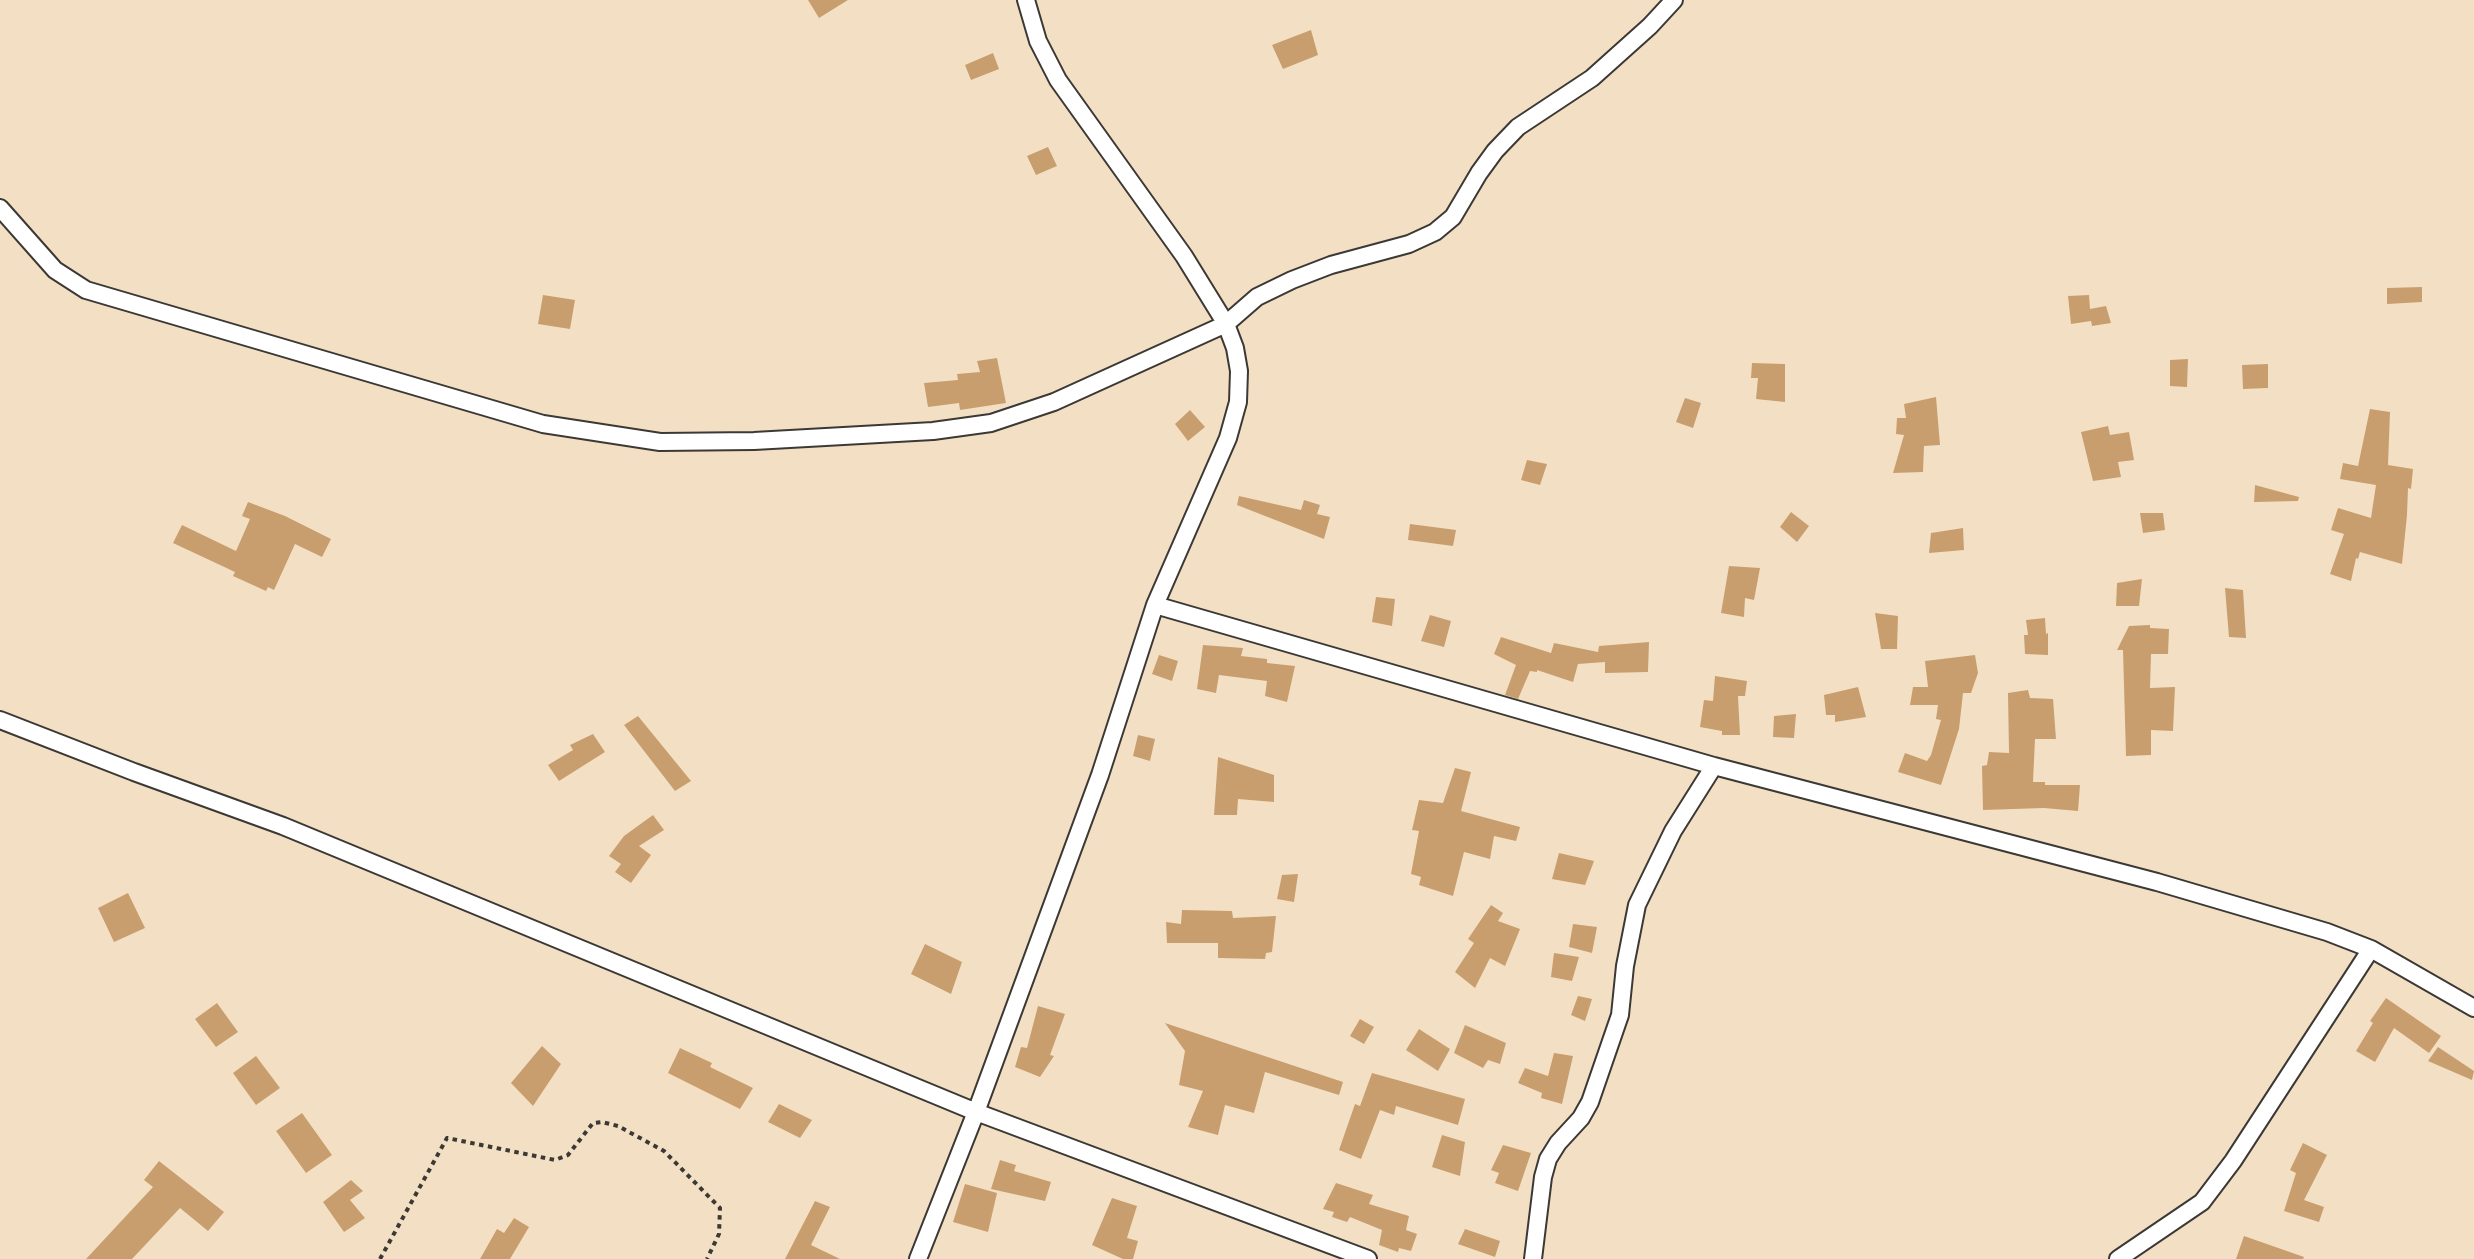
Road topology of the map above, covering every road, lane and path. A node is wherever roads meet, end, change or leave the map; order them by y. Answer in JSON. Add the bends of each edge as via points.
{"nodes":[{"id":1,"x":1026,"y":0,"type":"edge"},
{"id":2,"x":1674,"y":0,"type":"edge"},
{"id":3,"x":0,"y":208,"type":"edge"},
{"id":4,"x":1226,"y":324,"type":"junction"},
{"id":5,"x":1155,"y":605,"type":"junction"},
{"id":6,"x":0,"y":720,"type":"edge"},
{"id":7,"x":1714,"y":766,"type":"junction"},
{"id":8,"x":2371,"y":949,"type":"junction"},
{"id":9,"x":2474,"y":1008,"type":"edge"},
{"id":10,"x":976,"y":1112,"type":"junction"},
{"id":11,"x":380,"y":1259,"type":"edge"},
{"id":12,"x":707,"y":1259,"type":"edge"},
{"id":13,"x":918,"y":1259,"type":"edge"},
{"id":14,"x":1368,"y":1259,"type":"edge"},
{"id":15,"x":1533,"y":1259,"type":"edge"},
{"id":16,"x":2118,"y":1259,"type":"edge"}],
"edges":[{"from":1,"to":4,"type":"street","via":[[1038,41],[1058,80],[1184,256]]},
{"from":2,"to":4,"type":"street","via":[[1592,78],[1518,127],[1495,151],[1452,217],[1435,232],[1409,244],[1292,280],[1257,297]]},
{"from":3,"to":4,"type":"street","via":[[55,270],[86,290],[543,424],[660,442],[933,431],[991,423],[1054,402]]},
{"from":4,"to":5,"type":"street","via":[[1239,371],[1238,402],[1228,438]]},
{"from":5,"to":7,"type":"street"},
{"from":5,"to":10,"type":"street","via":[[1100,775]]},
{"from":6,"to":10,"type":"street","via":[[283,826]]},
{"from":7,"to":8,"type":"street","via":[[2157,882],[2327,932]]},
{"from":7,"to":15,"type":"street","via":[[1673,831],[1637,905],[1626,956],[1620,1015],[1590,1102],[1548,1159]]},
{"from":8,"to":9,"type":"street"},
{"from":8,"to":16,"type":"street","via":[[2233,1161],[2202,1202]]},
{"from":10,"to":13,"type":"street"},
{"from":10,"to":14,"type":"street"},
{"from":11,"to":12,"type":"path","via":[[447,1138],[555,1160],[568,1155],[593,1123],[602,1122],[618,1126],[664,1151],[720,1208],[719,1234]]}]}
